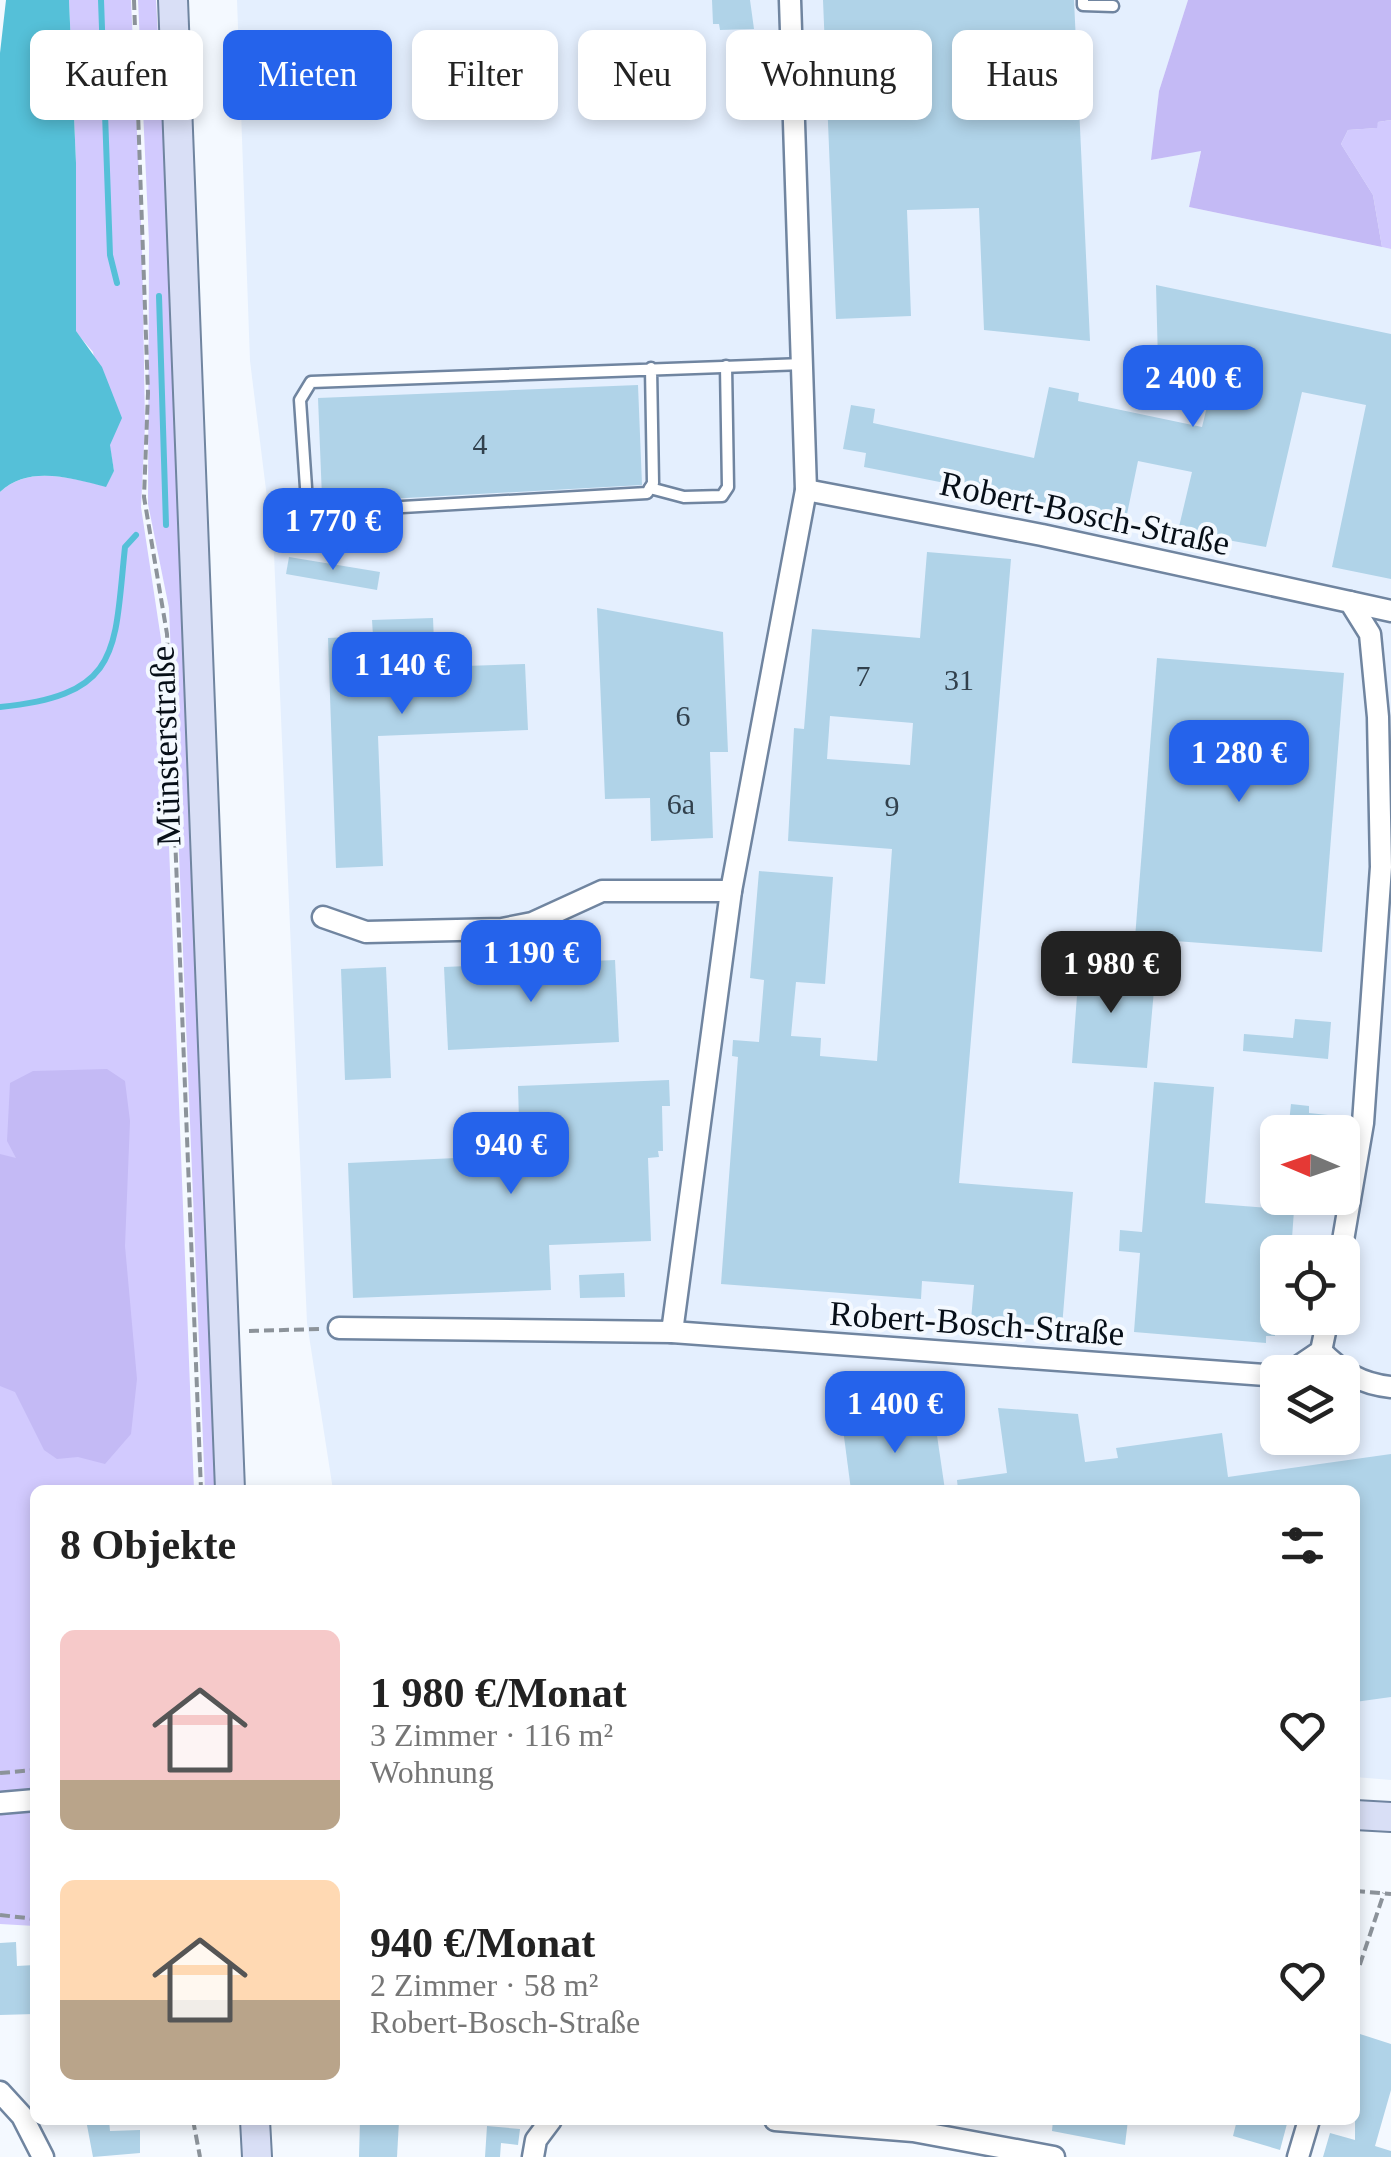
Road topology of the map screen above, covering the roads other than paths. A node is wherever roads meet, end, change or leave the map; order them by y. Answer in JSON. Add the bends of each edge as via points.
{"nodes":[{"id":1,"x":172,"y":0,"type":"edge"},
{"id":2,"x":790,"y":0,"type":"edge"},
{"id":3,"x":1083,"y":0,"type":"edge"},
{"id":4,"x":1113,"y":6,"type":"dead end"},
{"id":5,"x":805,"y":364,"type":"junction"},
{"id":6,"x":726,"y":366,"type":"junction"},
{"id":7,"x":652,"y":368,"type":"junction"},
{"id":8,"x":650,"y":488,"type":"junction"},
{"id":9,"x":806,"y":490,"type":"junction"},
{"id":10,"x":1350,"y":602,"type":"junction"},
{"id":11,"x":1391,"y":611,"type":"edge"},
{"id":12,"x":731,"y":891,"type":"junction"},
{"id":13,"x":323,"y":917,"type":"dead end"},
{"id":14,"x":1344,"y":1235,"type":"edge"},
{"id":15,"x":340,"y":1328,"type":"road end"},
{"id":16,"x":672,"y":1332,"type":"junction"},
{"id":17,"x":1324,"y":1335,"type":"edge"},
{"id":18,"x":1321,"y":1351,"type":"junction"},
{"id":19,"x":1315,"y":1355,"type":"edge"},
{"id":20,"x":1260,"y":1375,"type":"edge"},
{"id":21,"x":1391,"y":1387,"type":"edge"},
{"id":22,"x":230,"y":1485,"type":"edge"},
{"id":23,"x":30,"y":1800,"type":"edge"},
{"id":24,"x":0,"y":1803,"type":"edge"},
{"id":25,"x":1360,"y":1814,"type":"edge"},
{"id":26,"x":1391,"y":1817,"type":"edge"},
{"id":27,"x":0,"y":2092,"type":"edge"},
{"id":28,"x":255,"y":2125,"type":"edge"},
{"id":29,"x":547,"y":2125,"type":"edge"},
{"id":30,"x":844,"y":2125,"type":"edge"},
{"id":31,"x":1308,"y":2125,"type":"edge"},
{"id":32,"x":43,"y":2157,"type":"edge"},
{"id":33,"x":257,"y":2157,"type":"edge"},
{"id":34,"x":533,"y":2157,"type":"edge"},
{"id":35,"x":1054,"y":2157,"type":"edge"},
{"id":36,"x":1298,"y":2157,"type":"edge"}],
"edges":[{"from":1,"to":22,"type":"main road","name":"Münsterstraße"},
{"from":2,"to":5,"type":"street"},
{"from":3,"to":4,"type":"lane"},
{"from":5,"to":6,"type":"lane"},
{"from":5,"to":9,"type":"street"},
{"from":6,"to":7,"type":"lane"},
{"from":6,"to":8,"type":"lane","via":[[728,487],[722,496],[705,499]]},
{"from":7,"to":8,"type":"lane"},
{"from":7,"to":8,"type":"lane","via":[[321,379],[300,400],[304,489],[316,509],[638,496]]},
{"from":9,"to":10,"type":"street","name":"Robert-Bosch-Straße"},
{"from":9,"to":12,"type":"street"},
{"from":10,"to":11,"type":"street","name":"Robert-Bosch-Straße"},
{"from":10,"to":14,"type":"street","via":[[1370,634],[1381,867],[1363,1123]]},
{"from":12,"to":13,"type":"street","via":[[602,892],[502,929],[366,932]]},
{"from":12,"to":16,"type":"street"},
{"from":15,"to":16,"type":"street","name":"Robert-Bosch-Straße"},
{"from":16,"to":20,"type":"street","name":"Robert-Bosch-Straße"},
{"from":17,"to":18,"type":"street"},
{"from":18,"to":19,"type":"street"},
{"from":18,"to":21,"type":"street","via":[[1369,1385]]},
{"from":23,"to":24,"type":"street"},
{"from":25,"to":26,"type":"main road"},
{"from":27,"to":32,"type":"street","via":[[22,2116]]},
{"from":28,"to":33,"type":"main road"},
{"from":29,"to":34,"type":"street"},
{"from":30,"to":35,"type":"street","via":[[913,2130]]},
{"from":31,"to":36,"type":"street"}]}
